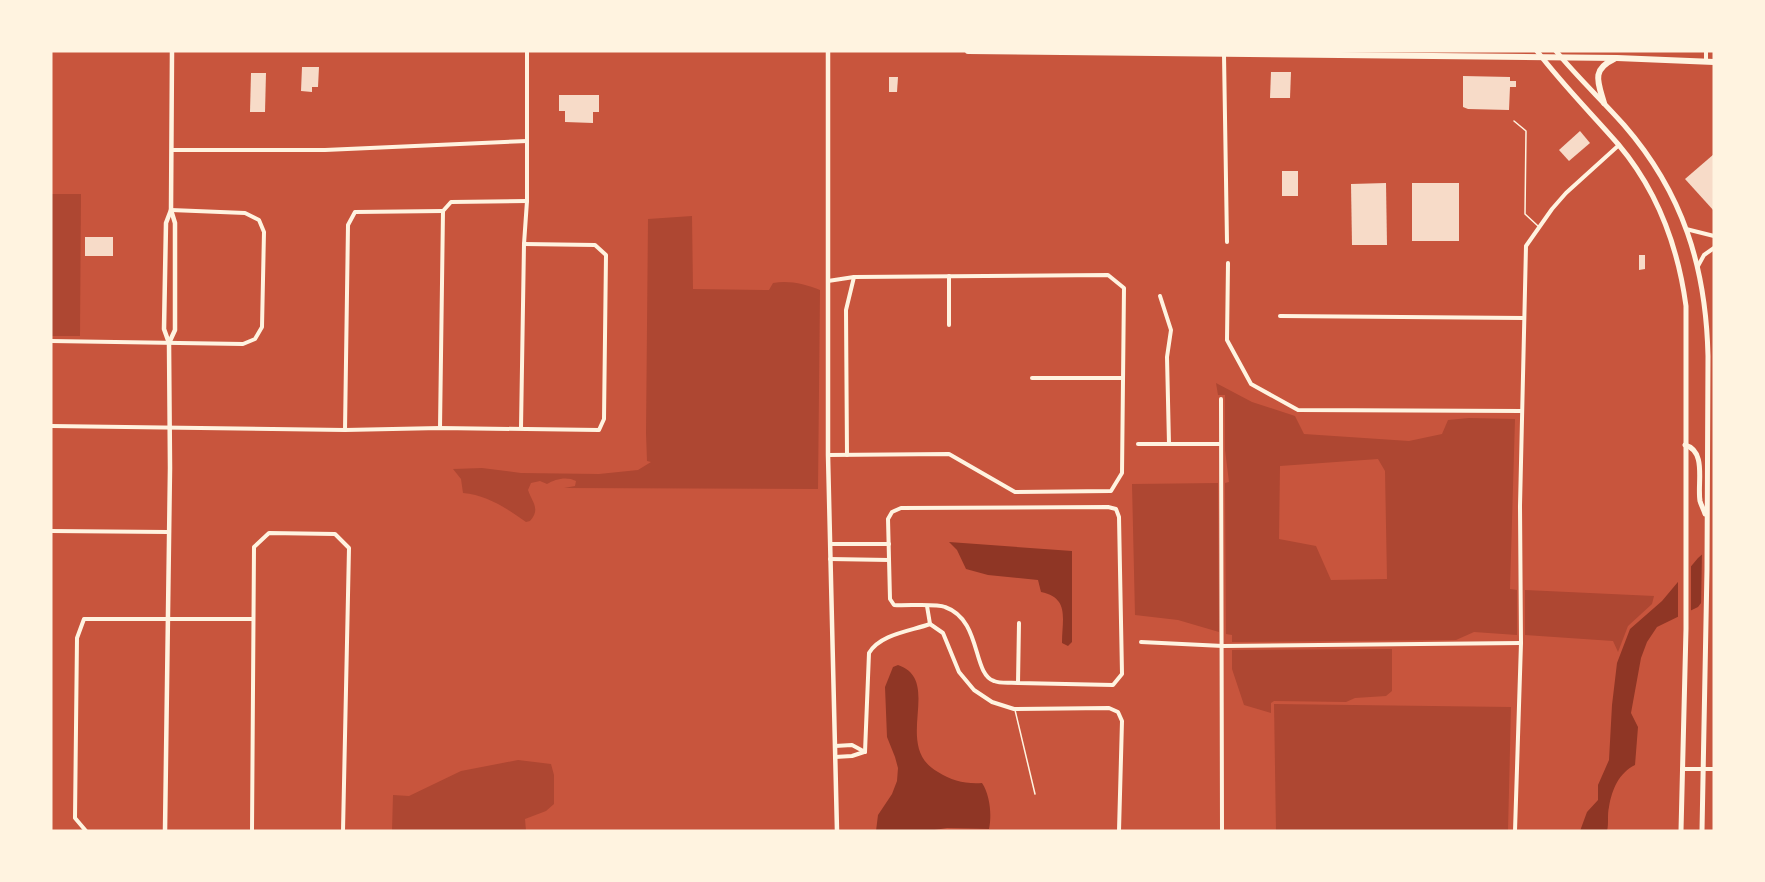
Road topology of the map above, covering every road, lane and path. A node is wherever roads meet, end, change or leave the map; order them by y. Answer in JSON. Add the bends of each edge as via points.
{"nodes":[{"id":1,"x":172,"y":51,"type":"edge"},
{"id":2,"x":527,"y":51,"type":"edge"},
{"id":3,"x":828,"y":51,"type":"edge"},
{"id":4,"x":968,"y":51,"type":"edge"},
{"id":5,"x":1005,"y":51,"type":"edge"},
{"id":6,"x":1537,"y":51,"type":"edge"},
{"id":7,"x":1556,"y":51,"type":"edge"},
{"id":8,"x":1706,"y":51,"type":"edge"},
{"id":9,"x":1074,"y":52,"type":"edge"},
{"id":10,"x":1184,"y":53,"type":"edge"},
{"id":11,"x":1326,"y":54,"type":"edge"},
{"id":12,"x":1224,"y":55,"type":"junction"},
{"id":13,"x":1542,"y":57,"type":"junction"},
{"id":14,"x":1561,"y":58,"type":"junction"},
{"id":15,"x":1617,"y":58,"type":"junction"},
{"id":16,"x":1706,"y":62,"type":"junction"},
{"id":17,"x":1714,"y":62,"type":"edge"},
{"id":18,"x":1604,"y":103,"type":"junction"},
{"id":19,"x":1514,"y":121,"type":"dead end"},
{"id":20,"x":527,"y":141,"type":"junction"},
{"id":21,"x":1619,"y":145,"type":"junction"},
{"id":22,"x":172,"y":150,"type":"junction"},
{"id":23,"x":527,"y":201,"type":"junction"},
{"id":24,"x":171,"y":210,"type":"junction"},
{"id":25,"x":443,"y":211,"type":"junction"},
{"id":26,"x":1538,"y":227,"type":"junction"},
{"id":27,"x":1686,"y":229,"type":"junction"},
{"id":28,"x":1714,"y":236,"type":"edge"},
{"id":29,"x":1227,"y":242,"type":"dead end"},
{"id":30,"x":524,"y":244,"type":"junction"},
{"id":31,"x":1714,"y":248,"type":"edge"},
{"id":32,"x":1228,"y":263,"type":"dead end"},
{"id":33,"x":1698,"y":266,"type":"junction"},
{"id":34,"x":949,"y":276,"type":"junction"},
{"id":35,"x":854,"y":277,"type":"junction"},
{"id":36,"x":828,"y":281,"type":"junction"},
{"id":37,"x":1160,"y":296,"type":"dead end"},
{"id":38,"x":1280,"y":316,"type":"dead end"},
{"id":39,"x":1524,"y":318,"type":"junction"},
{"id":40,"x":949,"y":325,"type":"dead end"},
{"id":41,"x":51,"y":341,"type":"edge"},
{"id":42,"x":170,"y":343,"type":"junction"},
{"id":43,"x":1032,"y":378,"type":"dead end"},
{"id":44,"x":1123,"y":378,"type":"junction"},
{"id":45,"x":1221,"y":399,"type":"dead end"},
{"id":46,"x":1522,"y":411,"type":"junction"},
{"id":47,"x":51,"y":426,"type":"edge"},
{"id":48,"x":170,"y":427,"type":"junction"},
{"id":49,"x":440,"y":428,"type":"junction"},
{"id":50,"x":521,"y":428,"type":"junction"},
{"id":51,"x":345,"y":430,"type":"junction"},
{"id":52,"x":1138,"y":444,"type":"dead end"},
{"id":53,"x":1169,"y":444,"type":"junction"},
{"id":54,"x":1221,"y":444,"type":"junction"},
{"id":55,"x":1685,"y":445,"type":"junction"},
{"id":56,"x":828,"y":455,"type":"junction"},
{"id":57,"x":847,"y":455,"type":"junction"},
{"id":58,"x":1707,"y":519,"type":"junction"},
{"id":59,"x":51,"y":531,"type":"edge"},
{"id":60,"x":168,"y":532,"type":"junction"},
{"id":61,"x":830,"y":544,"type":"junction"},
{"id":62,"x":889,"y":544,"type":"junction"},
{"id":63,"x":830,"y":559,"type":"junction"},
{"id":64,"x":889,"y":560,"type":"junction"},
{"id":65,"x":927,"y":606,"type":"junction"},
{"id":66,"x":252,"y":619,"type":"junction"},
{"id":67,"x":168,"y":620,"type":"junction"},
{"id":68,"x":1019,"y":623,"type":"dead end"},
{"id":69,"x":930,"y":624,"type":"junction"},
{"id":70,"x":1140,"y":642,"type":"dead end"},
{"id":71,"x":1521,"y":643,"type":"junction"},
{"id":72,"x":1223,"y":646,"type":"junction"},
{"id":73,"x":1018,"y":682,"type":"junction"},
{"id":74,"x":1014,"y":710,"type":"junction"},
{"id":75,"x":835,"y":746,"type":"junction"},
{"id":76,"x":865,"y":752,"type":"junction"},
{"id":77,"x":835,"y":757,"type":"junction"},
{"id":78,"x":1682,"y":769,"type":"junction"},
{"id":79,"x":1703,"y":769,"type":"junction"},
{"id":80,"x":1714,"y":769,"type":"edge"},
{"id":81,"x":1035,"y":794,"type":"dead end"},
{"id":82,"x":86,"y":831,"type":"edge"},
{"id":83,"x":165,"y":831,"type":"edge"},
{"id":84,"x":252,"y":831,"type":"edge"},
{"id":85,"x":343,"y":831,"type":"edge"},
{"id":86,"x":837,"y":831,"type":"edge"},
{"id":87,"x":1119,"y":831,"type":"edge"},
{"id":88,"x":1222,"y":831,"type":"edge"},
{"id":89,"x":1515,"y":831,"type":"edge"},
{"id":90,"x":1681,"y":831,"type":"edge"},
{"id":91,"x":1702,"y":831,"type":"edge"}],
"edges":[{"from":1,"to":22,"type":"street"},
{"from":2,"to":20,"type":"street"},
{"from":3,"to":36,"type":"street"},
{"from":4,"to":5,"type":"main road"},
{"from":5,"to":9,"type":"main road"},
{"from":6,"to":13,"type":"main road"},
{"from":7,"to":14,"type":"main road"},
{"from":8,"to":16,"type":"street"},
{"from":9,"to":10,"type":"main road"},
{"from":10,"to":12,"type":"main road"},
{"from":11,"to":12,"type":"main road"},
{"from":11,"to":13,"type":"main road"},
{"from":12,"to":29,"type":"street"},
{"from":13,"to":14,"type":"main road"},
{"from":13,"to":21,"type":"main road"},
{"from":14,"to":15,"type":"main road"},
{"from":14,"to":18,"type":"main road"},
{"from":15,"to":16,"type":"main road"},
{"from":15,"to":18,"type":"main road","via":[[1605,63],[1598,72]]},
{"from":16,"to":17,"type":"main road"},
{"from":18,"to":27,"type":"main road","via":[[1660,176]]},
{"from":19,"to":26,"type":"lane","via":[[1526,131],[1526,214]]},
{"from":20,"to":22,"type":"street","via":[[325,150]]},
{"from":20,"to":23,"type":"street"},
{"from":21,"to":26,"type":"street","via":[[1566,193]]},
{"from":21,"to":55,"type":"main road","via":[[1647,187],[1678,263],[1686,306]]},
{"from":22,"to":24,"type":"street"},
{"from":23,"to":25,"type":"street","via":[[451,202]]},
{"from":23,"to":30,"type":"street"},
{"from":24,"to":42,"type":"street","via":[[176,223],[175,330]]},
{"from":24,"to":42,"type":"street","via":[[166,223],[164,329]]},
{"from":24,"to":42,"type":"street","via":[[245,213],[259,220],[264,232],[262,327],[255,339],[243,344]]},
{"from":25,"to":49,"type":"street"},
{"from":25,"to":51,"type":"street","via":[[355,212],[348,225]]},
{"from":26,"to":39,"type":"street","via":[[1526,246]]},
{"from":27,"to":28,"type":"street"},
{"from":27,"to":33,"type":"main road"},
{"from":30,"to":50,"type":"street"},
{"from":30,"to":50,"type":"street","via":[[595,245],[606,255],[604,419],[599,430]]},
{"from":31,"to":33,"type":"street"},
{"from":32,"to":46,"type":"street","via":[[1227,340],[1251,384],[1298,410]]},
{"from":33,"to":58,"type":"main road","via":[[1707,322]]},
{"from":34,"to":35,"type":"street"},
{"from":34,"to":40,"type":"street"},
{"from":34,"to":44,"type":"street","via":[[1108,275],[1124,288]]},
{"from":35,"to":36,"type":"street"},
{"from":35,"to":57,"type":"street","via":[[846,309]]},
{"from":36,"to":56,"type":"street"},
{"from":37,"to":53,"type":"street","via":[[1171,330],[1167,357]]},
{"from":38,"to":39,"type":"street"},
{"from":39,"to":46,"type":"street"},
{"from":41,"to":42,"type":"street"},
{"from":42,"to":48,"type":"street"},
{"from":43,"to":44,"type":"street"},
{"from":44,"to":57,"type":"street","via":[[1122,473],[1111,491],[1015,492],[949,454]]},
{"from":45,"to":54,"type":"street"},
{"from":46,"to":71,"type":"street"},
{"from":47,"to":48,"type":"street"},
{"from":48,"to":51,"type":"street"},
{"from":48,"to":60,"type":"street"},
{"from":49,"to":50,"type":"street"},
{"from":49,"to":51,"type":"street"},
{"from":52,"to":53,"type":"street"},
{"from":53,"to":54,"type":"street"},
{"from":54,"to":72,"type":"street"},
{"from":55,"to":58,"type":"main road","via":[[1697,454],[1700,502]]},
{"from":55,"to":78,"type":"main road"},
{"from":56,"to":57,"type":"street"},
{"from":56,"to":61,"type":"street"},
{"from":58,"to":79,"type":"main road"},
{"from":59,"to":60,"type":"street"},
{"from":60,"to":67,"type":"street"},
{"from":61,"to":62,"type":"street"},
{"from":61,"to":63,"type":"street"},
{"from":62,"to":64,"type":"street"},
{"from":62,"to":73,"type":"street","via":[[888,519],[901,508],[1116,509],[1122,674],[1113,685]]},
{"from":63,"to":64,"type":"street"},
{"from":63,"to":75,"type":"street"},
{"from":64,"to":65,"type":"street","via":[[890,599],[894,605]]},
{"from":65,"to":69,"type":"street"},
{"from":65,"to":73,"type":"street","via":[[943,606],[966,621],[987,676],[993,681]]},
{"from":66,"to":67,"type":"street"},
{"from":66,"to":84,"type":"street"},
{"from":66,"to":85,"type":"street","via":[[254,547],[269,533],[335,534],[349,548]]},
{"from":67,"to":82,"type":"street","via":[[84,619],[77,638],[75,819]]},
{"from":67,"to":83,"type":"street"},
{"from":68,"to":73,"type":"street"},
{"from":69,"to":74,"type":"street","via":[[943,633],[959,672],[974,690]]},
{"from":69,"to":76,"type":"street","via":[[883,640],[869,653]]},
{"from":70,"to":72,"type":"street"},
{"from":71,"to":72,"type":"street"},
{"from":71,"to":89,"type":"street"},
{"from":72,"to":88,"type":"street"},
{"from":74,"to":81,"type":"lane"},
{"from":74,"to":87,"type":"street","via":[[1109,708],[1118,712],[1122,722]]},
{"from":75,"to":76,"type":"street","via":[[852,745]]},
{"from":75,"to":77,"type":"street"},
{"from":76,"to":77,"type":"street"},
{"from":77,"to":86,"type":"street"},
{"from":78,"to":79,"type":"street"},
{"from":78,"to":90,"type":"main road"},
{"from":79,"to":80,"type":"street"},
{"from":79,"to":91,"type":"main road"}]}
